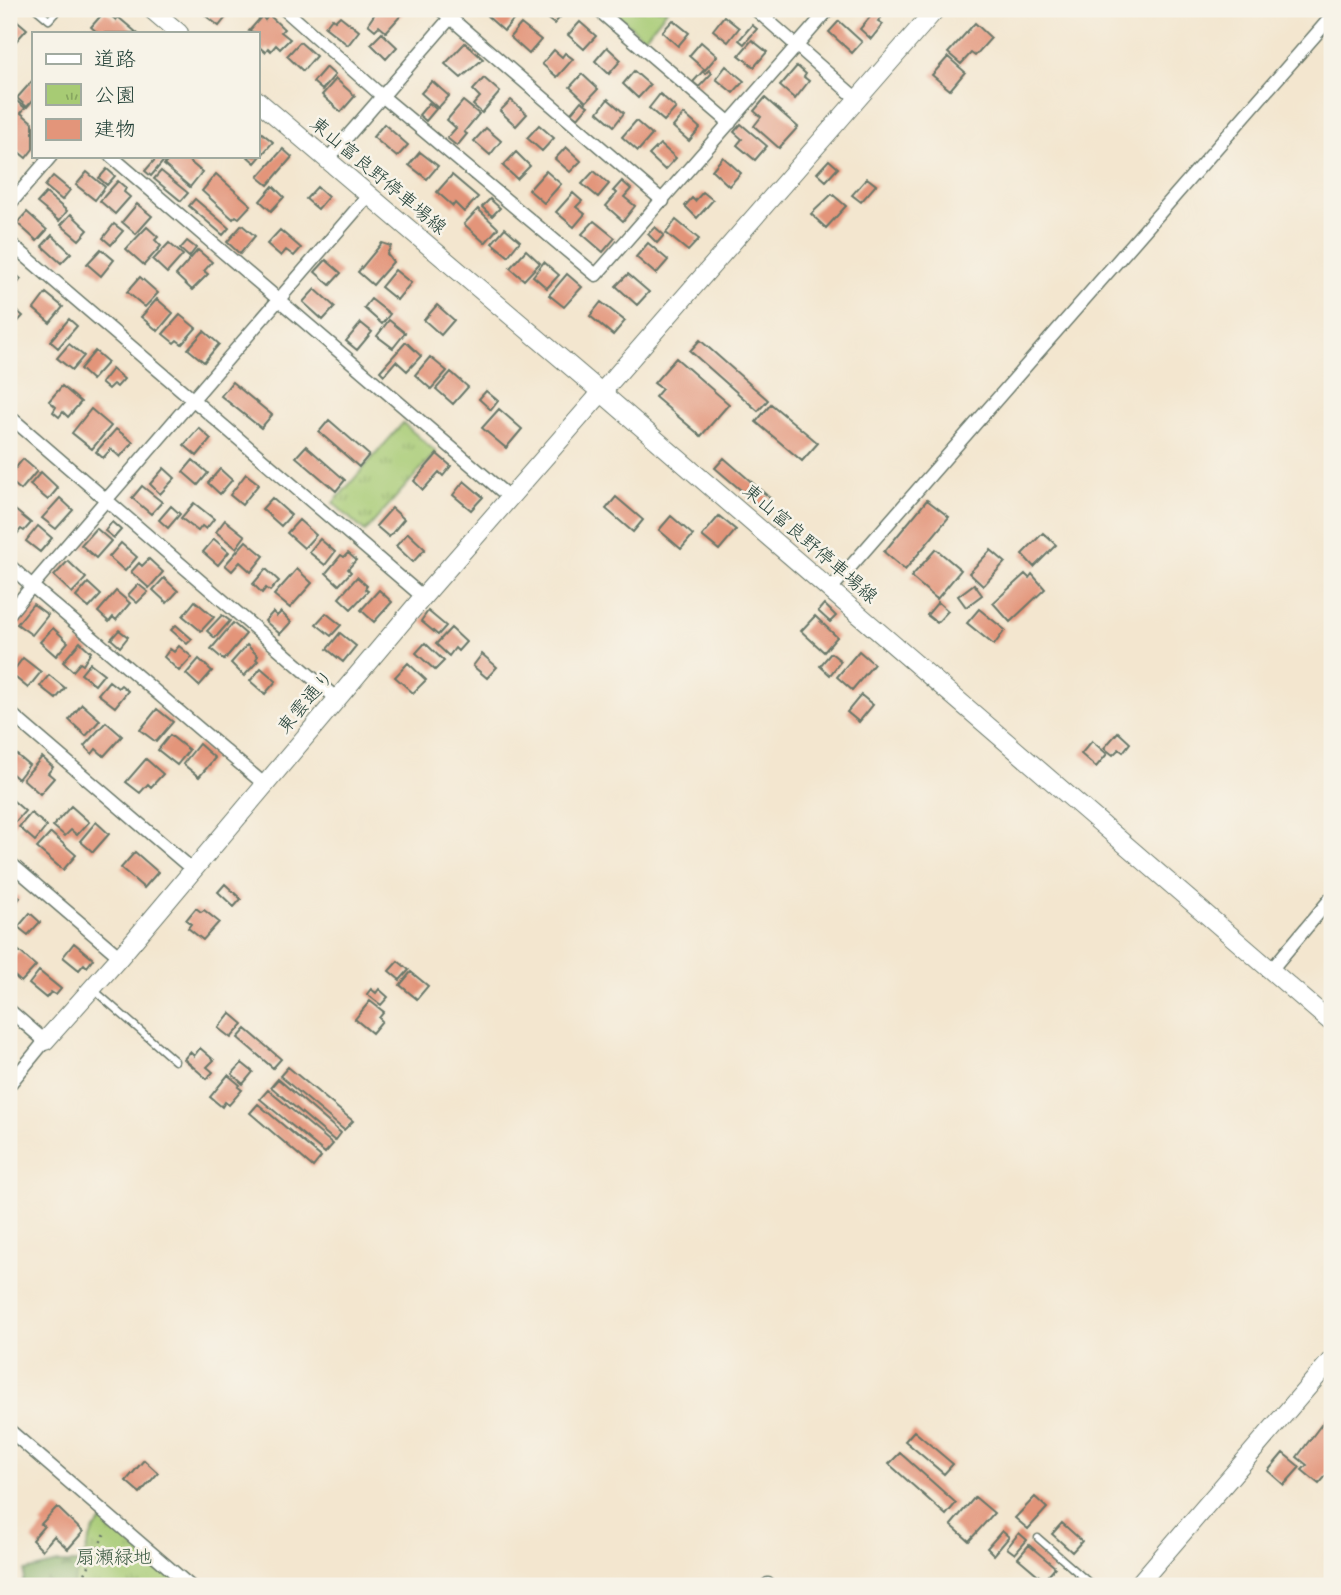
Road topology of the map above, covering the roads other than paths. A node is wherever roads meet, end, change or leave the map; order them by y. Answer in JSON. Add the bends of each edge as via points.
{"nodes":[{"id":1,"x":36,"y":9,"type":"edge"},
{"id":2,"x":59,"y":9,"type":"edge"},
{"id":3,"x":151,"y":9,"type":"edge"},
{"id":4,"x":284,"y":9,"type":"edge"},
{"id":5,"x":597,"y":9,"type":"edge"},
{"id":6,"x":755,"y":9,"type":"edge"},
{"id":7,"x":829,"y":9,"type":"edge"},
{"id":8,"x":936,"y":9,"type":"edge"},
{"id":9,"x":449,"y":12,"type":"edge"},
{"id":10,"x":1332,"y":16,"type":"edge"},
{"id":11,"x":167,"y":30,"type":"edge"},
{"id":12,"x":797,"y":45,"type":"junction"},
{"id":13,"x":382,"y":96,"type":"junction"},
{"id":14,"x":857,"y":99,"type":"junction"},
{"id":15,"x":259,"y":102,"type":"edge"},
{"id":16,"x":730,"y":123,"type":"junction"},
{"id":17,"x":49,"y":158,"type":"edge"},
{"id":18,"x":113,"y":158,"type":"edge"},
{"id":19,"x":327,"y":160,"type":"junction"},
{"id":20,"x":368,"y":195,"type":"junction"},
{"id":21,"x":663,"y":201,"type":"junction"},
{"id":22,"x":9,"y":205,"type":"edge"},
{"id":23,"x":9,"y":242,"type":"edge"},
{"id":24,"x":279,"y":300,"type":"junction"},
{"id":25,"x":602,"y":393,"type":"junction"},
{"id":26,"x":192,"y":400,"type":"junction"},
{"id":27,"x":9,"y":416,"type":"edge"},
{"id":28,"x":510,"y":498,"type":"junction"},
{"id":29,"x":106,"y":499,"type":"junction"},
{"id":30,"x":9,"y":565,"type":"edge"},
{"id":31,"x":32,"y":586,"type":"junction"},
{"id":32,"x":830,"y":590,"type":"junction"},
{"id":33,"x":423,"y":597,"type":"junction"},
{"id":34,"x":9,"y":614,"type":"edge"},
{"id":35,"x":337,"y":699,"type":"junction"},
{"id":36,"x":9,"y":712,"type":"edge"},
{"id":37,"x":264,"y":784,"type":"junction"},
{"id":38,"x":9,"y":862,"type":"edge"},
{"id":39,"x":193,"y":870,"type":"junction"},
{"id":40,"x":1332,"y":897,"type":"edge"},
{"id":41,"x":120,"y":957,"type":"junction"},
{"id":42,"x":1270,"y":970,"type":"junction"},
{"id":43,"x":93,"y":989,"type":"junction"},
{"id":44,"x":9,"y":1010,"type":"edge"},
{"id":45,"x":1332,"y":1023,"type":"edge"},
{"id":46,"x":45,"y":1041,"type":"junction"},
{"id":47,"x":175,"y":1061,"type":"dead end"},
{"id":48,"x":9,"y":1085,"type":"edge"},
{"id":49,"x":1331,"y":1362,"type":"edge"},
{"id":50,"x":9,"y":1430,"type":"edge"},
{"id":51,"x":1038,"y":1538,"type":"dead end"},
{"id":52,"x":190,"y":1586,"type":"edge"},
{"id":53,"x":1093,"y":1586,"type":"edge"},
{"id":54,"x":1137,"y":1586,"type":"edge"}],
"edges":[{"from":1,"to":2,"type":"lane","via":[[49,20]]},
{"from":3,"to":11,"type":"street"},
{"from":4,"to":13,"type":"street"},
{"from":5,"to":16,"type":"street"},
{"from":6,"to":12,"type":"street"},
{"from":7,"to":12,"type":"street"},
{"from":8,"to":14,"type":"street","name":"東雲通り"},
{"from":9,"to":13,"type":"street"},
{"from":9,"to":21,"type":"street"},
{"from":10,"to":32,"type":"street"},
{"from":12,"to":14,"type":"street"},
{"from":12,"to":16,"type":"street"},
{"from":13,"to":19,"type":"street"},
{"from":13,"to":21,"type":"street","via":[[596,275]]},
{"from":14,"to":25,"type":"street","name":"東雲通り"},
{"from":15,"to":19,"type":"street","name":"東山富良野停車場線"},
{"from":16,"to":21,"type":"street"},
{"from":17,"to":22,"type":"street"},
{"from":18,"to":24,"type":"street"},
{"from":19,"to":20,"type":"street","name":"東山富良野停車場線"},
{"from":20,"to":24,"type":"street"},
{"from":20,"to":25,"type":"street","name":"東山富良野停車場線"},
{"from":23,"to":26,"type":"street"},
{"from":24,"to":26,"type":"street"},
{"from":24,"to":28,"type":"street"},
{"from":25,"to":28,"type":"street","name":"東雲通り"},
{"from":25,"to":32,"type":"street","name":"東山富良野停車場線"},
{"from":26,"to":29,"type":"street"},
{"from":26,"to":33,"type":"street"},
{"from":27,"to":29,"type":"street"},
{"from":28,"to":33,"type":"street","name":"東雲通り"},
{"from":29,"to":31,"type":"street"},
{"from":29,"to":35,"type":"street"},
{"from":30,"to":31,"type":"street"},
{"from":31,"to":34,"type":"street"},
{"from":31,"to":37,"type":"street"},
{"from":32,"to":42,"type":"street","name":"東山富良野停車場線"},
{"from":33,"to":35,"type":"street","name":"東雲通り"},
{"from":35,"to":37,"type":"street","name":"東雲通り"},
{"from":36,"to":39,"type":"street"},
{"from":37,"to":39,"type":"street","name":"東雲通り"},
{"from":38,"to":41,"type":"street"},
{"from":39,"to":41,"type":"street","name":"東雲通り"},
{"from":40,"to":42,"type":"street"},
{"from":41,"to":43,"type":"street","name":"東雲通り"},
{"from":42,"to":45,"type":"street","name":"東山富良野停車場線"},
{"from":43,"to":46,"type":"street","name":"東雲通り"},
{"from":43,"to":47,"type":"lane"},
{"from":44,"to":46,"type":"street"},
{"from":46,"to":48,"type":"street"},
{"from":49,"to":54,"type":"street"},
{"from":50,"to":52,"type":"street"},
{"from":51,"to":53,"type":"lane"}]}
